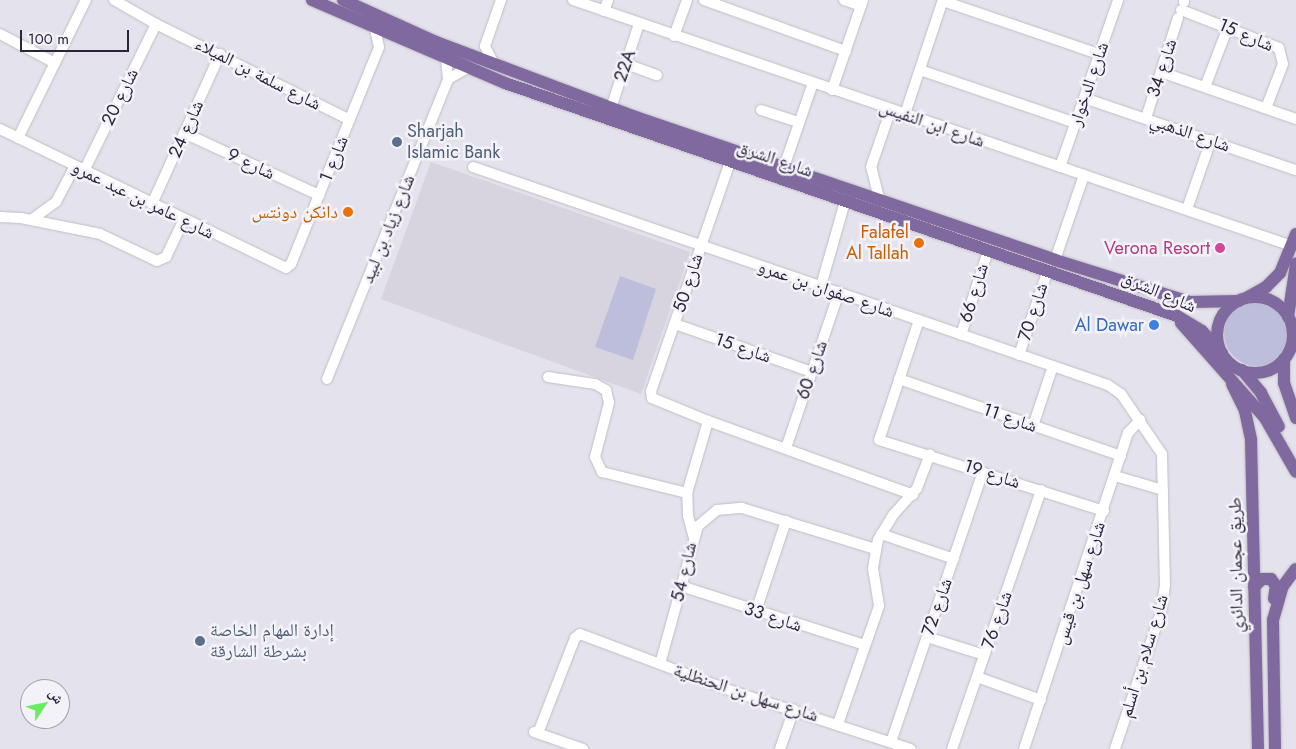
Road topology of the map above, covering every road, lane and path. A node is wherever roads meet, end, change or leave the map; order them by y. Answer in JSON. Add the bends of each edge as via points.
{"nodes":[{"id":1,"x":86,"y":0,"type":"edge"},
{"id":2,"x":114,"y":0,"type":"edge"},
{"id":3,"x":312,"y":0,"type":"edge"},
{"id":4,"x":343,"y":0,"type":"edge"},
{"id":5,"x":501,"y":0,"type":"edge"},
{"id":6,"x":573,"y":0,"type":"edge"},
{"id":7,"x":608,"y":0,"type":"edge"},
{"id":8,"x":687,"y":0,"type":"edge"},
{"id":9,"x":704,"y":0,"type":"edge"},
{"id":10,"x":844,"y":0,"type":"edge"},
{"id":11,"x":1118,"y":0,"type":"edge"},
{"id":12,"x":943,"y":1,"type":"edge"},
{"id":13,"x":862,"y":3,"type":"edge"},
{"id":14,"x":134,"y":5,"type":"edge"},
{"id":15,"x":1182,"y":8,"type":"edge"},
{"id":16,"x":604,"y":11,"type":"junction"},
{"id":17,"x":156,"y":24,"type":"junction"},
{"id":18,"x":639,"y":24,"type":"junction"},
{"id":19,"x":1228,"y":27,"type":"junction"},
{"id":20,"x":375,"y":29,"type":"junction"},
{"id":21,"x":0,"y":34,"type":"edge"},
{"id":22,"x":674,"y":36,"type":"junction"},
{"id":23,"x":396,"y":38,"type":"junction"},
{"id":24,"x":379,"y":47,"type":"junction"},
{"id":25,"x":846,"y":50,"type":"junction"},
{"id":26,"x":220,"y":54,"type":"junction"},
{"id":27,"x":1099,"y":54,"type":"junction"},
{"id":28,"x":446,"y":59,"type":"junction"},
{"id":29,"x":55,"y":62,"type":"junction"},
{"id":30,"x":626,"y":64,"type":"junction"},
{"id":31,"x":495,"y":65,"type":"junction"},
{"id":32,"x":468,"y":68,"type":"junction"},
{"id":33,"x":920,"y":70,"type":"junction"},
{"id":34,"x":1161,"y":72,"type":"junction"},
{"id":35,"x":657,"y":75,"type":"dead end"},
{"id":36,"x":448,"y":79,"type":"junction"},
{"id":37,"x":813,"y":83,"type":"junction"},
{"id":38,"x":1205,"y":87,"type":"junction"},
{"id":39,"x":832,"y":90,"type":"junction"},
{"id":40,"x":1084,"y":98,"type":"junction"},
{"id":41,"x":611,"y":108,"type":"junction"},
{"id":42,"x":1266,"y":108,"type":"junction"},
{"id":43,"x":762,"y":110,"type":"dead end"},
{"id":44,"x":891,"y":110,"type":"junction"},
{"id":45,"x":905,"y":114,"type":"junction"},
{"id":46,"x":1146,"y":118,"type":"junction"},
{"id":47,"x":1296,"y":119,"type":"edge"},
{"id":48,"x":350,"y":120,"type":"junction"},
{"id":49,"x":799,"y":122,"type":"junction"},
{"id":50,"x":1076,"y":123,"type":"junction"},
{"id":51,"x":0,"y":129,"type":"edge"},
{"id":52,"x":184,"y":133,"type":"junction"},
{"id":53,"x":18,"y":138,"type":"junction"},
{"id":54,"x":1211,"y":140,"type":"junction"},
{"id":55,"x":730,"y":162,"type":"junction"},
{"id":56,"x":473,"y":167,"type":"dead end"},
{"id":57,"x":784,"y":167,"type":"junction"},
{"id":58,"x":1060,"y":167,"type":"junction"},
{"id":59,"x":79,"y":168,"type":"junction"},
{"id":60,"x":1296,"y":170,"type":"edge"},
{"id":61,"x":1084,"y":175,"type":"junction"},
{"id":62,"x":319,"y":195,"type":"junction"},
{"id":63,"x":873,"y":196,"type":"junction"},
{"id":64,"x":845,"y":202,"type":"junction"},
{"id":65,"x":152,"y":204,"type":"junction"},
{"id":66,"x":1187,"y":209,"type":"junction"},
{"id":67,"x":0,"y":217,"type":"edge"},
{"id":68,"x":184,"y":219,"type":"junction"},
{"id":69,"x":32,"y":220,"type":"junction"},
{"id":70,"x":1294,"y":240,"type":"edge"},
{"id":71,"x":701,"y":246,"type":"junction"},
{"id":72,"x":988,"y":251,"type":"junction"},
{"id":73,"x":1051,"y":265,"type":"junction"},
{"id":74,"x":1296,"y":265,"type":"edge"},
{"id":75,"x":286,"y":268,"type":"joint"},
{"id":76,"x":821,"y":286,"type":"junction"},
{"id":77,"x":839,"y":292,"type":"junction"},
{"id":78,"x":1296,"y":294,"type":"edge"},
{"id":79,"x":1242,"y":300,"type":"junction"},
{"id":80,"x":1162,"y":310,"type":"junction"},
{"id":81,"x":919,"y":320,"type":"junction"},
{"id":82,"x":1292,"y":322,"type":"edge"},
{"id":83,"x":675,"y":324,"type":"junction"},
{"id":84,"x":961,"y":335,"type":"junction"},
{"id":85,"x":1222,"y":353,"type":"junction"},
{"id":86,"x":1019,"y":355,"type":"junction"},
{"id":87,"x":1289,"y":355,"type":"edge"},
{"id":88,"x":1053,"y":366,"type":"junction"},
{"id":89,"x":1242,"y":370,"type":"junction"},
{"id":90,"x":812,"y":372,"type":"junction"},
{"id":91,"x":548,"y":377,"type":"dead end"},
{"id":92,"x":327,"y":379,"type":"dead end"},
{"id":93,"x":899,"y":379,"type":"junction"},
{"id":94,"x":1232,"y":384,"type":"junction"},
{"id":95,"x":1296,"y":418,"type":"edge"},
{"id":96,"x":1140,"y":420,"type":"junction"},
{"id":97,"x":708,"y":422,"type":"junction"},
{"id":98,"x":1033,"y":426,"type":"junction"},
{"id":99,"x":1156,"y":443,"type":"joint"},
{"id":100,"x":786,"y":448,"type":"junction"},
{"id":101,"x":930,"y":454,"type":"junction"},
{"id":102,"x":1121,"y":456,"type":"junction"},
{"id":103,"x":1296,"y":463,"type":"edge"},
{"id":104,"x":983,"y":472,"type":"junction"},
{"id":105,"x":1296,"y":472,"type":"edge"},
{"id":106,"x":1115,"y":476,"type":"junction"},
{"id":107,"x":1041,"y":490,"type":"junction"},
{"id":108,"x":1163,"y":490,"type":"junction"},
{"id":109,"x":687,"y":493,"type":"junction"},
{"id":110,"x":912,"y":495,"type":"junction"},
{"id":111,"x":1104,"y":511,"type":"junction"},
{"id":112,"x":786,"y":522,"type":"junction"},
{"id":113,"x":881,"y":534,"type":"junction"},
{"id":114,"x":694,"y":538,"type":"junction"},
{"id":115,"x":875,"y":549,"type":"junction"},
{"id":116,"x":954,"y":559,"type":"junction"},
{"id":117,"x":1296,"y":569,"type":"edge"},
{"id":118,"x":681,"y":586,"type":"junction"},
{"id":119,"x":1254,"y":587,"type":"junction"},
{"id":120,"x":756,"y":611,"type":"junction"},
{"id":121,"x":1272,"y":636,"type":"junction"},
{"id":122,"x":927,"y":637,"type":"junction"},
{"id":123,"x":866,"y":645,"type":"junction"},
{"id":124,"x":984,"y":656,"type":"junction"},
{"id":125,"x":660,"y":664,"type":"junction"},
{"id":126,"x":977,"y":677,"type":"junction"},
{"id":127,"x":1041,"y":700,"type":"junction"},
{"id":128,"x":794,"y":709,"type":"junction"},
{"id":129,"x":838,"y":724,"type":"junction"},
{"id":130,"x":891,"y":742,"type":"junction"},
{"id":131,"x":583,"y":749,"type":"edge"},
{"id":132,"x":780,"y":749,"type":"edge"},
{"id":133,"x":911,"y":749,"type":"edge"},
{"id":134,"x":952,"y":749,"type":"edge"},
{"id":135,"x":1024,"y":749,"type":"edge"},
{"id":136,"x":1115,"y":749,"type":"edge"},
{"id":137,"x":1258,"y":749,"type":"edge"},
{"id":138,"x":1274,"y":749,"type":"edge"}],
"edges":[{"from":1,"to":29,"type":"street"},
{"from":2,"to":14,"type":"street","name":"شارع سلمة بن الميلاء"},
{"from":3,"to":20,"type":"main road","name":"شارع الشرق"},
{"from":4,"to":31,"type":"main road","name":"شارع الشرق"},
{"from":5,"to":31,"type":"street","via":[[485,46]]},
{"from":6,"to":16,"type":"street","name":"شارع ابن النفيس"},
{"from":7,"to":16,"type":"street"},
{"from":8,"to":22,"type":"street"},
{"from":9,"to":25,"type":"street"},
{"from":10,"to":13,"type":"street"},
{"from":11,"to":27,"type":"street","name":"شارع الدخوار"},
{"from":12,"to":27,"type":"street"},
{"from":12,"to":33,"type":"street"},
{"from":13,"to":25,"type":"street"},
{"from":14,"to":17,"type":"street","name":"شارع سلمة بن الميلاء"},
{"from":15,"to":19,"type":"street","name":"شارع 15"},
{"from":15,"to":34,"type":"street","name":"شارع 34"},
{"from":16,"to":18,"type":"street","name":"شارع ابن النفيس"},
{"from":17,"to":26,"type":"street","name":"شارع سلمة بن الميلاء"},
{"from":17,"to":59,"type":"street","name":"شارع 20"},
{"from":18,"to":22,"type":"street","name":"شارع ابن النفيس"},
{"from":18,"to":30,"type":"street","name":"22A"},
{"from":19,"to":38,"type":"street"},
{"from":19,"to":42,"type":"street","name":"شارع 15","via":[[1274,44],[1283,54],[1283,64]]},
{"from":20,"to":23,"type":"main road","name":"شارع الشرق"},
{"from":20,"to":24,"type":"street"},
{"from":21,"to":29,"type":"street"},
{"from":22,"to":37,"type":"street","name":"شارع ابن النفيس"},
{"from":23,"to":24,"type":"street"},
{"from":23,"to":28,"type":"main road","name":"شارع الشرق"},
{"from":24,"to":48,"type":"street","name":"شارع 1"},
{"from":25,"to":39,"type":"street"},
{"from":26,"to":48,"type":"street","name":"شارع سلمة بن الميلاء"},
{"from":26,"to":52,"type":"street","name":"شارع 24"},
{"from":27,"to":40,"type":"street","name":"شارع الدخوار"},
{"from":28,"to":32,"type":"main road","name":"شارع الشرق"},
{"from":28,"to":36,"type":"street","name":"شارع زياد بن لبيد"},
{"from":29,"to":53,"type":"street"},
{"from":30,"to":35,"type":"street"},
{"from":30,"to":41,"type":"street","name":"22A"},
{"from":31,"to":41,"type":"main road","name":"شارع الشرق"},
{"from":32,"to":36,"type":"street"},
{"from":32,"to":55,"type":"main road","name":"شارع الشرق"},
{"from":33,"to":45,"type":"street"},
{"from":33,"to":50,"type":"street"},
{"from":34,"to":38,"type":"street"},
{"from":34,"to":46,"type":"street","name":"شارع 34"},
{"from":36,"to":92,"type":"street","name":"شارع زياد بن لبيد"},
{"from":37,"to":39,"type":"street","name":"شارع ابن النفيس"},
{"from":37,"to":49,"type":"street"},
{"from":38,"to":42,"type":"street"},
{"from":39,"to":44,"type":"street","name":"شارع ابن النفيس"},
{"from":40,"to":46,"type":"street","name":"شارع الذهبي"},
{"from":40,"to":50,"type":"street","name":"شارع الدخوار"},
{"from":41,"to":57,"type":"main road","name":"شارع الشرق"},
{"from":42,"to":47,"type":"street"},
{"from":43,"to":49,"type":"street"},
{"from":44,"to":45,"type":"street","name":"شارع ابن النفيس"},
{"from":44,"to":63,"type":"street","via":[[871,167]]},
{"from":45,"to":58,"type":"street","name":"شارع ابن النفيس"},
{"from":46,"to":54,"type":"street","name":"شارع الذهبي"},
{"from":48,"to":62,"type":"street","name":"شارع 1"},
{"from":49,"to":57,"type":"street"},
{"from":50,"to":58,"type":"street","name":"شارع الدخوار"},
{"from":51,"to":53,"type":"street","name":"شارع عامر بن عبد عمرو"},
{"from":52,"to":62,"type":"street","name":"شارع 9"},
{"from":52,"to":65,"type":"street","name":"شارع 24"},
{"from":53,"to":59,"type":"street","name":"شارع عامر بن عبد عمرو"},
{"from":54,"to":60,"type":"street","name":"شارع الذهبي"},
{"from":54,"to":66,"type":"street"},
{"from":55,"to":64,"type":"main road","name":"شارع الشرق"},
{"from":55,"to":71,"type":"street","name":"شارع 50"},
{"from":56,"to":71,"type":"street","name":"شارع صفوان بن عمرو"},
{"from":57,"to":63,"type":"main road","name":"شارع الشرق"},
{"from":58,"to":61,"type":"street","name":"شارع ابن النفيس"},
{"from":59,"to":65,"type":"street","name":"شارع عامر بن عبد عمرو"},
{"from":59,"to":69,"type":"street","name":"شارع 20","via":[[56,202]]},
{"from":61,"to":66,"type":"street","name":"شارع ابن النفيس"},
{"from":61,"to":73,"type":"street","name":"شارع 70"},
{"from":62,"to":75,"type":"street","name":"شارع 1","via":[[291,264]]},
{"from":63,"to":64,"type":"main road","via":[[866,203]]},
{"from":63,"to":73,"type":"main road","name":"شارع الشرق"},
{"from":64,"to":72,"type":"main road","name":"شارع الشرق"},
{"from":64,"to":76,"type":"street"},
{"from":65,"to":68,"type":"street","name":"شارع عامر بن عبد عمرو"},
{"from":66,"to":70,"type":"street","name":"شارع ابن النفيس"},
{"from":67,"to":69,"type":"street"},
{"from":68,"to":69,"type":"street","via":[[166,256],[157,261],[106,236]]},
{"from":68,"to":75,"type":"street","name":"شارع عامر بن عبد عمرو"},
{"from":70,"to":79,"type":"main road","via":[[1276,278]]},
{"from":71,"to":76,"type":"street","name":"شارع صفوان بن عمرو"},
{"from":71,"to":83,"type":"street","name":"شارع 50"},
{"from":72,"to":73,"type":"main road","name":"شارع الشرق"},
{"from":72,"to":84,"type":"street","name":"شارع 66"},
{"from":73,"to":79,"type":"main road","name":"شارع الشرق","via":[[1190,302]]},
{"from":73,"to":80,"type":"main road","name":"شارع الشرق"},
{"from":73,"to":86,"type":"street","name":"شارع 70"},
{"from":74,"to":78,"type":"main road"},
{"from":74,"to":82,"type":"main road"},
{"from":76,"to":77,"type":"street","name":"شارع صفوان بن عمرو"},
{"from":77,"to":81,"type":"street","name":"شارع صفوان بن عمرو"},
{"from":77,"to":90,"type":"street","name":"شارع 60"},
{"from":79,"to":82,"type":"main road","via":[[1266,299],[1279,306]]},
{"from":79,"to":85,"type":"main road","via":[[1221,319],[1218,336]]},
{"from":80,"to":85,"type":"main road","name":"شارع الشرق","via":[[1193,324]]},
{"from":80,"to":94,"type":"main road","via":[[1187,329]]},
{"from":81,"to":84,"type":"street","name":"شارع صفوان بن عمرو"},
{"from":81,"to":93,"type":"street"},
{"from":82,"to":87,"type":"main road"},
{"from":83,"to":90,"type":"street","name":"شارع 15"},
{"from":83,"to":97,"type":"street","name":"شارع 50","via":[[651,391],[657,402]]},
{"from":84,"to":86,"type":"street","name":"شارع صفوان بن عمرو"},
{"from":85,"to":89,"type":"main road"},
{"from":86,"to":88,"type":"street","name":"شارع صفوان بن عمرو"},
{"from":87,"to":89,"type":"main road","via":[[1260,372]]},
{"from":87,"to":95,"type":"main road","via":[[1284,384]]},
{"from":88,"to":96,"type":"street","name":"شارع صفوان بن عمرو","via":[[1113,388]]},
{"from":88,"to":98,"type":"street"},
{"from":89,"to":103,"type":"main road","via":[[1266,401]]},
{"from":90,"to":100,"type":"street","name":"شارع 60"},
{"from":91,"to":109,"type":"street","via":[[595,384],[606,390],[609,403],[595,457],[598,468],[607,474]]},
{"from":93,"to":98,"type":"street","name":"شارع 11"},
{"from":93,"to":101,"type":"street","name":"شارع 19","via":[[879,440]]},
{"from":94,"to":105,"type":"main road","via":[[1272,427]]},
{"from":94,"to":119,"type":"main road","name":"طريق عجمان الدائري","via":[[1245,411],[1250,440]]},
{"from":96,"to":99,"type":"street","name":"شارع صفوان بن عمرو"},
{"from":96,"to":102,"type":"street","name":"شارع سهل بن قيس","via":[[1130,429]]},
{"from":97,"to":100,"type":"street"},
{"from":97,"to":109,"type":"street","name":"شارع 54"},
{"from":98,"to":102,"type":"street","name":"شارع 11"},
{"from":99,"to":108,"type":"street","name":"شارع سلام بن أسلم","via":[[1162,458]]},
{"from":100,"to":110,"type":"street"},
{"from":101,"to":104,"type":"street","name":"شارع 19"},
{"from":101,"to":110,"type":"street","via":[[926,472]]},
{"from":102,"to":106,"type":"street","name":"شارع سهل بن قيس"},
{"from":104,"to":107,"type":"street","name":"شارع 19"},
{"from":104,"to":116,"type":"street","name":"شارع 72"},
{"from":106,"to":108,"type":"street"},
{"from":106,"to":111,"type":"street","name":"شارع سهل بن قيس"},
{"from":107,"to":111,"type":"street","name":"شارع 19"},
{"from":107,"to":124,"type":"street","name":"شارع 76"},
{"from":108,"to":136,"type":"street","name":"شارع سلام بن أسلم","via":[[1163,603]]},
{"from":109,"to":114,"type":"street","name":"شارع 54","via":[[688,516]]},
{"from":110,"to":113,"type":"street"},
{"from":111,"to":127,"type":"street","name":"شارع سهل بن قيس"},
{"from":112,"to":114,"type":"street","via":[[729,507],[706,516]]},
{"from":112,"to":115,"type":"street"},
{"from":112,"to":120,"type":"street"},
{"from":113,"to":115,"type":"street"},
{"from":113,"to":116,"type":"street"},
{"from":114,"to":118,"type":"street","name":"شارع 54"},
{"from":115,"to":123,"type":"street","via":[[873,568],[879,602]]},
{"from":116,"to":122,"type":"street","name":"شارع 72"},
{"from":117,"to":121,"type":"main road","name":"طريق عجمان الدائري","via":[[1286,581],[1276,604]]},
{"from":118,"to":120,"type":"street","name":"شارع 33"},
{"from":118,"to":125,"type":"street","name":"شارع 54"},
{"from":119,"to":121,"type":"main road","via":[[1265,578],[1275,584],[1270,619]]},
{"from":119,"to":137,"type":"main road","name":"طريق عجمان الدائري"},
{"from":120,"to":123,"type":"street","name":"شارع 33"},
{"from":121,"to":138,"type":"main road","name":"طريق عجمان الدائري"},
{"from":122,"to":124,"type":"street"},
{"from":122,"to":130,"type":"street","name":"شارع 72"},
{"from":123,"to":129,"type":"street"},
{"from":124,"to":126,"type":"street","name":"شارع 76"},
{"from":125,"to":128,"type":"street","name":"شارع سهل بن الحنظلية"},
{"from":125,"to":131,"type":"street","name":"شارع سهل بن الحنظلية","via":[[582,634],[574,638],[536,733]]},
{"from":126,"to":127,"type":"street"},
{"from":126,"to":134,"type":"street","name":"شارع 76"},
{"from":127,"to":135,"type":"street","name":"شارع سهل بن قيس"},
{"from":128,"to":129,"type":"street","name":"شارع سهل بن الحنظلية"},
{"from":128,"to":132,"type":"street"},
{"from":129,"to":130,"type":"street","name":"شارع سهل بن الحنظلية"},
{"from":130,"to":133,"type":"street","name":"شارع سهل بن الحنظلية"}]}
